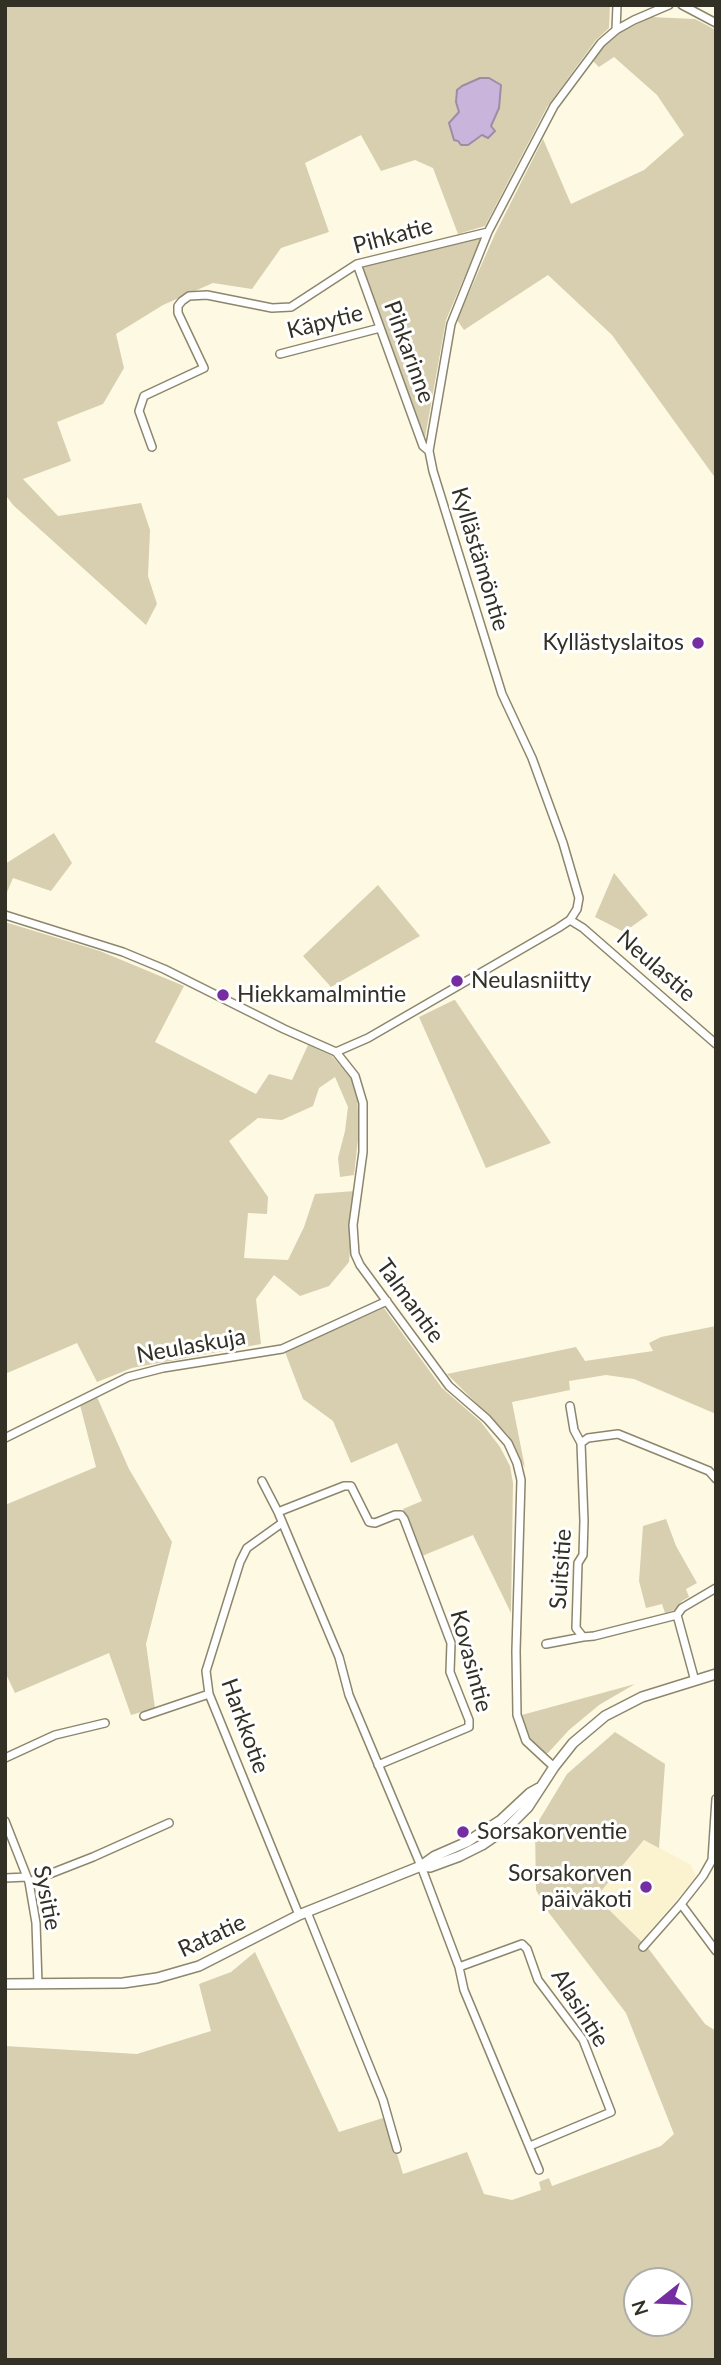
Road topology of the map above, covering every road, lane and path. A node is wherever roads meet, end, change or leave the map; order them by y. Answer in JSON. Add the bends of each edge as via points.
{"nodes":[{"id":1,"x":617,"y":5,"type":"edge"},
{"id":2,"x":669,"y":5,"type":"edge"},
{"id":3,"x":682,"y":5,"type":"edge"},
{"id":4,"x":716,"y":23,"type":"edge"},
{"id":5,"x":616,"y":30,"type":"junction"},
{"id":6,"x":488,"y":232,"type":"junction"},
{"id":7,"x":357,"y":264,"type":"junction"},
{"id":8,"x":380,"y":328,"type":"junction"},
{"id":9,"x":280,"y":354,"type":"dead end"},
{"id":10,"x":152,"y":447,"type":"dead end"},
{"id":11,"x":429,"y":452,"type":"junction"},
{"id":12,"x":5,"y":915,"type":"edge"},
{"id":13,"x":570,"y":920,"type":"junction"},
{"id":14,"x":716,"y":1044,"type":"edge"},
{"id":15,"x":336,"y":1052,"type":"junction"},
{"id":16,"x":387,"y":1301,"type":"junction"},
{"id":17,"x":570,"y":1406,"type":"dead end"},
{"id":18,"x":5,"y":1437,"type":"edge"},
{"id":19,"x":581,"y":1443,"type":"junction"},
{"id":20,"x":716,"y":1479,"type":"edge"},
{"id":21,"x":262,"y":1481,"type":"dead end"},
{"id":22,"x":278,"y":1512,"type":"junction"},
{"id":23,"x":282,"y":1522,"type":"junction"},
{"id":24,"x":716,"y":1588,"type":"edge"},
{"id":25,"x":677,"y":1615,"type":"junction"},
{"id":26,"x":583,"y":1637,"type":"junction"},
{"id":27,"x":546,"y":1644,"type":"dead end"},
{"id":28,"x":716,"y":1674,"type":"edge"},
{"id":29,"x":695,"y":1681,"type":"junction"},
{"id":30,"x":209,"y":1694,"type":"junction"},
{"id":31,"x":144,"y":1716,"type":"dead end"},
{"id":32,"x":105,"y":1723,"type":"dead end"},
{"id":33,"x":5,"y":1758,"type":"edge"},
{"id":34,"x":378,"y":1765,"type":"junction"},
{"id":35,"x":554,"y":1767,"type":"junction"},
{"id":36,"x":716,"y":1798,"type":"edge"},
{"id":37,"x":5,"y":1821,"type":"edge"},
{"id":38,"x":169,"y":1823,"type":"dead end"},
{"id":39,"x":8,"y":1833,"type":"edge"},
{"id":40,"x":421,"y":1866,"type":"junction"},
{"id":41,"x":5,"y":1878,"type":"edge"},
{"id":42,"x":28,"y":1879,"type":"junction"},
{"id":43,"x":681,"y":1904,"type":"junction"},
{"id":44,"x":303,"y":1913,"type":"junction"},
{"id":45,"x":643,"y":1947,"type":"dead end"},
{"id":46,"x":716,"y":1951,"type":"edge"},
{"id":47,"x":459,"y":1967,"type":"junction"},
{"id":48,"x":5,"y":1984,"type":"edge"},
{"id":49,"x":38,"y":1984,"type":"junction"},
{"id":50,"x":530,"y":2146,"type":"junction"},
{"id":51,"x":397,"y":2149,"type":"dead end"},
{"id":52,"x":539,"y":2170,"type":"dead end"}],
"edges":[{"from":1,"to":5,"type":"street"},
{"from":2,"to":5,"type":"street","name":"Kyllästämöntie"},
{"from":3,"to":4,"type":"street"},
{"from":5,"to":6,"type":"street","name":"Kyllästämöntie","via":[[554,106]]},
{"from":6,"to":7,"type":"street","name":"Pihkatie"},
{"from":6,"to":11,"type":"street","name":"Kyllästämöntie","via":[[451,324]]},
{"from":7,"to":8,"type":"street","name":"Pihkarinne"},
{"from":7,"to":10,"type":"street","name":"Pihkatie","via":[[291,307],[272,308],[207,295],[182,301],[178,313],[204,368],[144,396],[140,418]]},
{"from":8,"to":9,"type":"street","name":"Käpytie"},
{"from":8,"to":11,"type":"street","name":"Pihkarinne"},
{"from":11,"to":13,"type":"street","name":"Kyllästämöntie","via":[[502,694],[531,758],[575,882],[579,898]]},
{"from":12,"to":15,"type":"street","via":[[123,952]]},
{"from":13,"to":14,"type":"street","name":"Neulastie"},
{"from":13,"to":15,"type":"street","via":[[368,1038]]},
{"from":15,"to":16,"type":"street","name":"Talmantie","via":[[355,1076],[363,1103],[363,1152],[353,1224],[355,1254]]},
{"from":16,"to":18,"type":"street","name":"Neulaskuja","via":[[282,1349],[128,1377]]},
{"from":16,"to":35,"type":"street","name":"Talmantie","via":[[449,1386],[508,1443],[517,1463],[521,1480],[517,1715],[526,1741]]},
{"from":17,"to":19,"type":"street","name":"Suitsitie"},
{"from":19,"to":20,"type":"street","via":[[618,1434],[709,1471]]},
{"from":19,"to":26,"type":"street","name":"Suitsitie","via":[[583,1555],[578,1563],[576,1628]]},
{"from":21,"to":22,"type":"street"},
{"from":22,"to":23,"type":"street"},
{"from":22,"to":34,"type":"street","name":"Kovasintie","via":[[351,1486],[369,1522],[401,1515],[416,1552],[451,1643],[450,1672],[469,1727]]},
{"from":23,"to":30,"type":"street","name":"Harkkotie","via":[[247,1548],[240,1562],[206,1671]]},
{"from":23,"to":34,"type":"street"},
{"from":24,"to":25,"type":"street"},
{"from":25,"to":26,"type":"street","name":"Suitsitie"},
{"from":25,"to":29,"type":"street"},
{"from":26,"to":27,"type":"street"},
{"from":28,"to":29,"type":"street","name":"Ratatie"},
{"from":29,"to":35,"type":"street","name":"Ratatie","via":[[642,1697],[605,1716],[573,1743]]},
{"from":30,"to":31,"type":"street"},
{"from":30,"to":44,"type":"street","name":"Harkkotie"},
{"from":32,"to":33,"type":"street","via":[[55,1735]]},
{"from":34,"to":40,"type":"street"},
{"from":35,"to":40,"type":"street","name":"Ratatie","via":[[528,1807],[492,1839],[460,1856]]},
{"from":36,"to":43,"type":"street","via":[[712,1860]]},
{"from":37,"to":39,"type":"street","name":"Sysitie"},
{"from":38,"to":42,"type":"street","via":[[93,1857]]},
{"from":39,"to":42,"type":"street","name":"Sysitie"},
{"from":40,"to":44,"type":"street","name":"Ratatie"},
{"from":40,"to":47,"type":"street"},
{"from":41,"to":42,"type":"street"},
{"from":42,"to":49,"type":"street","name":"Sysitie","via":[[36,1923]]},
{"from":43,"to":45,"type":"street"},
{"from":43,"to":46,"type":"street"},
{"from":44,"to":49,"type":"street","name":"Ratatie","via":[[177,1973],[123,1983]]},
{"from":44,"to":51,"type":"street","name":"Harkkotie","via":[[383,2100]]},
{"from":47,"to":50,"type":"street","via":[[478,2026]]},
{"from":47,"to":50,"type":"street","name":"Alasintie","via":[[522,1944],[538,1980],[583,2040],[611,2112]]},
{"from":48,"to":49,"type":"street","name":"Ratatie"},
{"from":50,"to":52,"type":"street"}]}
